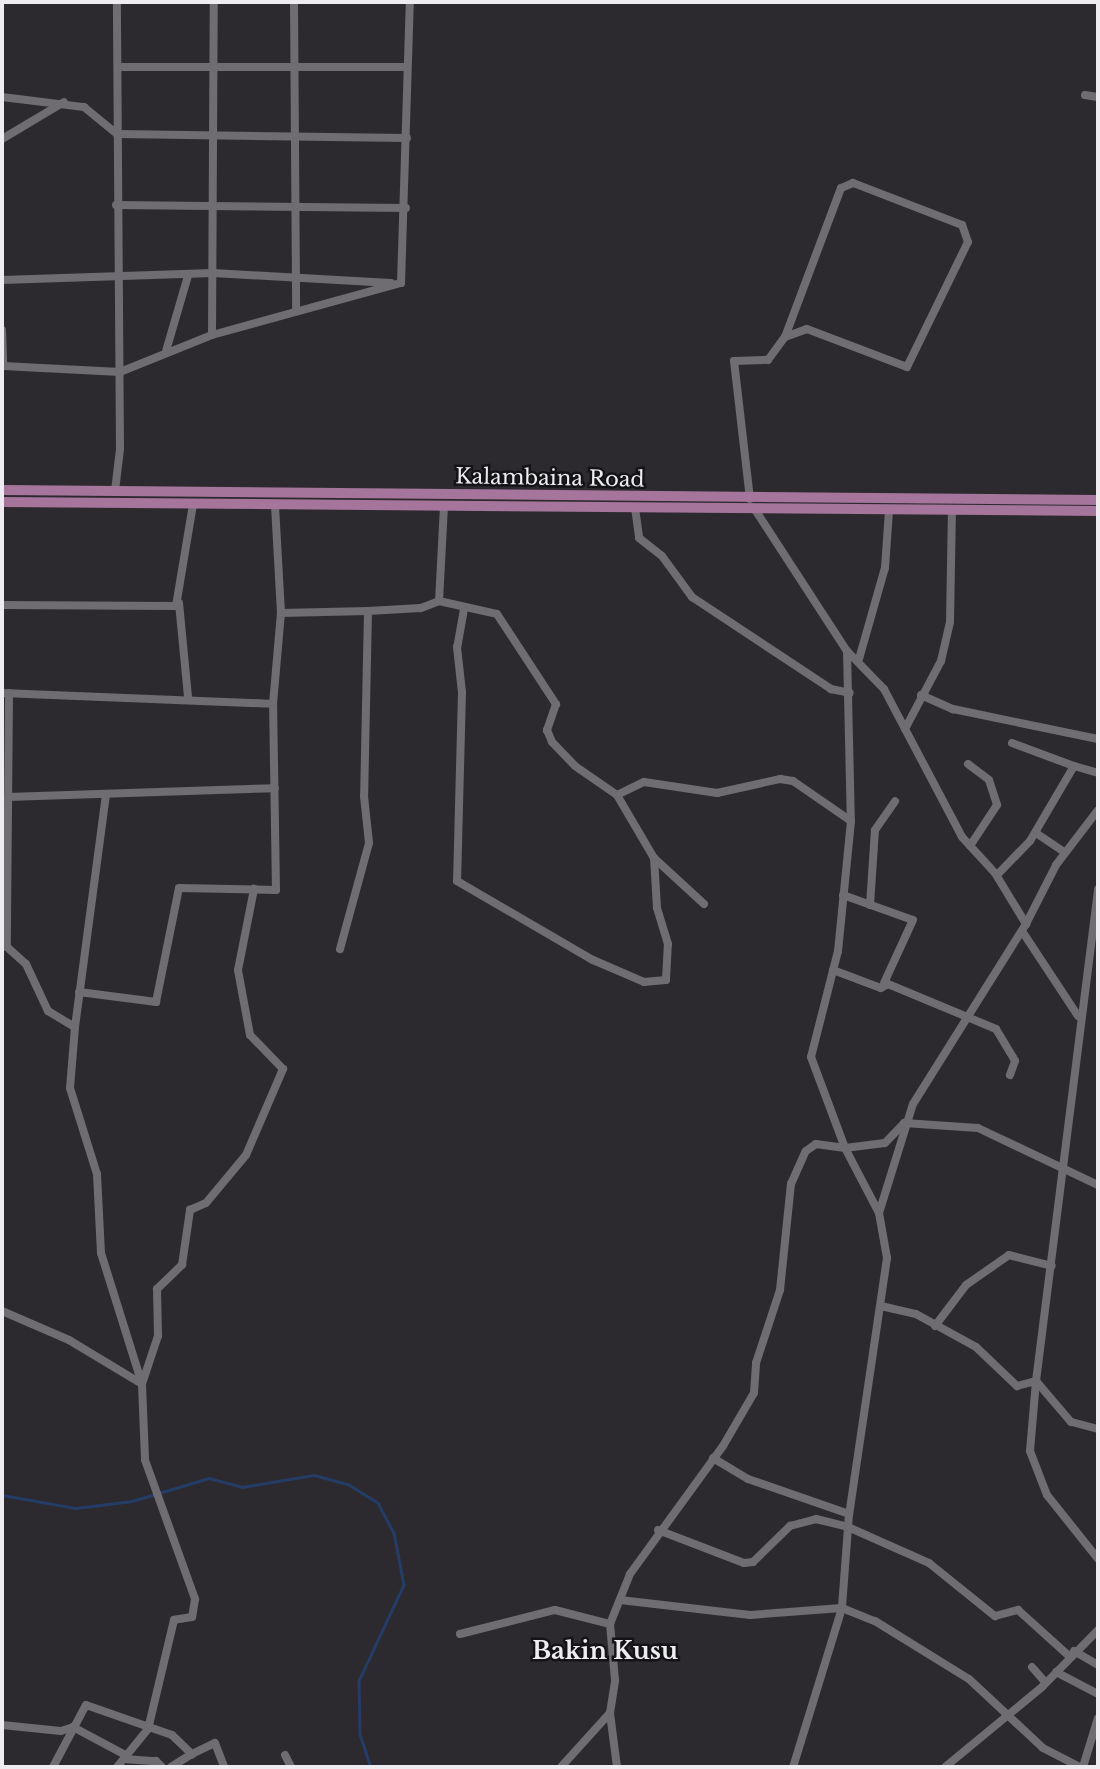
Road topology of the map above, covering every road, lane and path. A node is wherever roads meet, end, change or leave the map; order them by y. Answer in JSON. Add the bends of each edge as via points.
{"nodes":[{"id":1,"x":117,"y":2,"type":"edge"},
{"id":2,"x":214,"y":2,"type":"edge"},
{"id":3,"x":294,"y":2,"type":"edge"},
{"id":4,"x":410,"y":2,"type":"edge"},
{"id":5,"x":214,"y":65,"type":"junction"},
{"id":6,"x":120,"y":66,"type":"junction"},
{"id":7,"x":295,"y":66,"type":"junction"},
{"id":8,"x":407,"y":67,"type":"junction"},
{"id":9,"x":1085,"y":95,"type":"dead end"},
{"id":10,"x":2,"y":97,"type":"edge"},
{"id":11,"x":1098,"y":97,"type":"edge"},
{"id":12,"x":64,"y":102,"type":"junction"},
{"id":13,"x":117,"y":134,"type":"junction"},
{"id":14,"x":296,"y":136,"type":"junction"},
{"id":15,"x":214,"y":137,"type":"junction"},
{"id":16,"x":407,"y":138,"type":"junction"},
{"id":17,"x":2,"y":139,"type":"edge"},
{"id":18,"x":116,"y":205,"type":"junction"},
{"id":19,"x":214,"y":207,"type":"junction"},
{"id":20,"x":296,"y":207,"type":"junction"},
{"id":21,"x":406,"y":208,"type":"junction"},
{"id":22,"x":213,"y":273,"type":"junction"},
{"id":23,"x":188,"y":276,"type":"junction"},
{"id":24,"x":298,"y":276,"type":"junction"},
{"id":25,"x":116,"y":277,"type":"junction"},
{"id":26,"x":2,"y":280,"type":"edge"},
{"id":27,"x":401,"y":283,"type":"junction"},
{"id":28,"x":296,"y":309,"type":"junction"},
{"id":29,"x":2,"y":330,"type":"edge"},
{"id":30,"x":212,"y":335,"type":"junction"},
{"id":31,"x":785,"y":337,"type":"junction"},
{"id":32,"x":166,"y":351,"type":"junction"},
{"id":33,"x":120,"y":372,"type":"junction"},
{"id":34,"x":2,"y":491,"type":"edge"},
{"id":35,"x":115,"y":491,"type":"junction"},
{"id":36,"x":1098,"y":500,"type":"edge"},
{"id":37,"x":2,"y":502,"type":"edge"},
{"id":38,"x":193,"y":504,"type":"junction"},
{"id":39,"x":752,"y":504,"type":"junction"},
{"id":40,"x":275,"y":505,"type":"junction"},
{"id":41,"x":444,"y":506,"type":"junction"},
{"id":42,"x":635,"y":508,"type":"junction"},
{"id":43,"x":952,"y":510,"type":"junction"},
{"id":44,"x":889,"y":511,"type":"junction"},
{"id":45,"x":1098,"y":511,"type":"edge"},
{"id":46,"x":439,"y":601,"type":"junction"},
{"id":47,"x":178,"y":602,"type":"junction"},
{"id":48,"x":2,"y":605,"type":"edge"},
{"id":49,"x":464,"y":609,"type":"junction"},
{"id":50,"x":368,"y":611,"type":"junction"},
{"id":51,"x":281,"y":612,"type":"junction"},
{"id":52,"x":847,"y":651,"type":"junction"},
{"id":53,"x":859,"y":659,"type":"junction"},
{"id":54,"x":6,"y":693,"type":"edge"},
{"id":55,"x":850,"y":693,"type":"junction"},
{"id":56,"x":921,"y":695,"type":"junction"},
{"id":57,"x":188,"y":697,"type":"junction"},
{"id":58,"x":273,"y":704,"type":"junction"},
{"id":59,"x":905,"y":729,"type":"junction"},
{"id":60,"x":1098,"y":739,"type":"edge"},
{"id":61,"x":1012,"y":743,"type":"dead end"},
{"id":62,"x":968,"y":764,"type":"dead end"},
{"id":63,"x":1074,"y":766,"type":"junction"},
{"id":64,"x":1098,"y":773,"type":"edge"},
{"id":65,"x":275,"y":788,"type":"junction"},
{"id":66,"x":106,"y":794,"type":"junction"},
{"id":67,"x":617,"y":795,"type":"junction"},
{"id":68,"x":8,"y":797,"type":"junction"},
{"id":69,"x":895,"y":801,"type":"dead end"},
{"id":70,"x":1098,"y":810,"type":"edge"},
{"id":71,"x":851,"y":821,"type":"junction"},
{"id":72,"x":1036,"y":833,"type":"junction"},
{"id":73,"x":970,"y":846,"type":"junction"},
{"id":74,"x":1064,"y":852,"type":"junction"},
{"id":75,"x":654,"y":858,"type":"junction"},
{"id":76,"x":997,"y":875,"type":"junction"},
{"id":77,"x":254,"y":889,"type":"junction"},
{"id":78,"x":1098,"y":889,"type":"edge"},
{"id":79,"x":843,"y":895,"type":"junction"},
{"id":80,"x":704,"y":904,"type":"dead end"},
{"id":81,"x":870,"y":905,"type":"junction"},
{"id":82,"x":1024,"y":928,"type":"junction"},
{"id":83,"x":340,"y":949,"type":"dead end"},
{"id":84,"x":833,"y":970,"type":"junction"},
{"id":85,"x":884,"y":984,"type":"junction"},
{"id":86,"x":79,"y":992,"type":"junction"},
{"id":87,"x":965,"y":1016,"type":"junction"},
{"id":88,"x":1079,"y":1016,"type":"junction"},
{"id":89,"x":75,"y":1027,"type":"junction"},
{"id":90,"x":1010,"y":1075,"type":"dead end"},
{"id":91,"x":904,"y":1123,"type":"junction"},
{"id":92,"x":845,"y":1148,"type":"junction"},
{"id":93,"x":1063,"y":1164,"type":"junction"},
{"id":94,"x":1098,"y":1185,"type":"edge"},
{"id":95,"x":879,"y":1213,"type":"junction"},
{"id":96,"x":1052,"y":1266,"type":"junction"},
{"id":97,"x":881,"y":1306,"type":"junction"},
{"id":98,"x":2,"y":1311,"type":"edge"},
{"id":99,"x":935,"y":1326,"type":"junction"},
{"id":100,"x":1035,"y":1381,"type":"junction"},
{"id":101,"x":142,"y":1384,"type":"junction"},
{"id":102,"x":1098,"y":1429,"type":"edge"},
{"id":103,"x":713,"y":1458,"type":"junction"},
{"id":104,"x":849,"y":1514,"type":"junction"},
{"id":105,"x":848,"y":1527,"type":"junction"},
{"id":106,"x":658,"y":1530,"type":"junction"},
{"id":107,"x":1098,"y":1559,"type":"edge"},
{"id":108,"x":620,"y":1600,"type":"junction"},
{"id":109,"x":842,"y":1608,"type":"junction"},
{"id":110,"x":610,"y":1624,"type":"junction"},
{"id":111,"x":1098,"y":1630,"type":"edge"},
{"id":112,"x":460,"y":1634,"type":"dead end"},
{"id":113,"x":1072,"y":1654,"type":"junction"},
{"id":114,"x":1098,"y":1665,"type":"edge"},
{"id":115,"x":1032,"y":1667,"type":"dead end"},
{"id":116,"x":1056,"y":1672,"type":"junction"},
{"id":117,"x":1046,"y":1683,"type":"junction"},
{"id":118,"x":1098,"y":1694,"type":"edge"},
{"id":119,"x":1007,"y":1711,"type":"junction"},
{"id":120,"x":610,"y":1713,"type":"junction"},
{"id":121,"x":1098,"y":1718,"type":"edge"},
{"id":122,"x":2,"y":1725,"type":"edge"},
{"id":123,"x":73,"y":1727,"type":"junction"},
{"id":124,"x":148,"y":1729,"type":"junction"},
{"id":125,"x":192,"y":1754,"type":"junction"},
{"id":126,"x":285,"y":1755,"type":"dead end"},
{"id":127,"x":125,"y":1757,"type":"junction"},
{"id":128,"x":53,"y":1767,"type":"edge"},
{"id":129,"x":117,"y":1767,"type":"edge"},
{"id":130,"x":162,"y":1767,"type":"edge"},
{"id":131,"x":171,"y":1767,"type":"edge"},
{"id":132,"x":225,"y":1767,"type":"edge"},
{"id":133,"x":291,"y":1767,"type":"edge"},
{"id":134,"x":561,"y":1767,"type":"edge"},
{"id":135,"x":617,"y":1767,"type":"edge"},
{"id":136,"x":793,"y":1767,"type":"edge"},
{"id":137,"x":944,"y":1767,"type":"edge"},
{"id":138,"x":1081,"y":1767,"type":"edge"}],
"edges":[{"from":1,"to":6,"type":"street"},
{"from":2,"to":5,"type":"street"},
{"from":3,"to":7,"type":"street"},
{"from":4,"to":8,"type":"street"},
{"from":5,"to":6,"type":"street"},
{"from":5,"to":7,"type":"street"},
{"from":5,"to":15,"type":"street"},
{"from":6,"to":13,"type":"street"},
{"from":7,"to":8,"type":"street"},
{"from":7,"to":14,"type":"street"},
{"from":8,"to":16,"type":"street"},
{"from":9,"to":11,"type":"street"},
{"from":10,"to":12,"type":"street"},
{"from":12,"to":13,"type":"street","via":[[84,107]]},
{"from":12,"to":17,"type":"street"},
{"from":13,"to":15,"type":"street"},
{"from":13,"to":18,"type":"street"},
{"from":14,"to":15,"type":"street"},
{"from":14,"to":16,"type":"street"},
{"from":14,"to":20,"type":"street"},
{"from":15,"to":19,"type":"street"},
{"from":16,"to":21,"type":"street"},
{"from":18,"to":19,"type":"street"},
{"from":18,"to":25,"type":"street"},
{"from":19,"to":20,"type":"street"},
{"from":19,"to":22,"type":"street"},
{"from":20,"to":21,"type":"street"},
{"from":20,"to":24,"type":"street"},
{"from":21,"to":27,"type":"street"},
{"from":22,"to":23,"type":"street"},
{"from":22,"to":24,"type":"street"},
{"from":22,"to":30,"type":"street"},
{"from":23,"to":25,"type":"street"},
{"from":23,"to":32,"type":"street"},
{"from":24,"to":27,"type":"street"},
{"from":24,"to":28,"type":"street"},
{"from":25,"to":26,"type":"street"},
{"from":25,"to":33,"type":"street"},
{"from":27,"to":28,"type":"street"},
{"from":28,"to":30,"type":"street"},
{"from":29,"to":33,"type":"street","via":[[3,366]]},
{"from":30,"to":32,"type":"street"},
{"from":31,"to":31,"type":"street","via":[[841,188],[853,183],[962,225],[968,242],[907,367],[807,329]]},
{"from":31,"to":39,"type":"street","via":[[768,360],[734,361]]},
{"from":32,"to":33,"type":"street"},
{"from":33,"to":35,"type":"street"},
{"from":34,"to":35,"type":"main road","name":"Kalambaina Road"},
{"from":35,"to":39,"type":"main road","name":"Kalambaina Road"},
{"from":36,"to":39,"type":"main road","name":"Kalambaina Road"},
{"from":37,"to":38,"type":"main road"},
{"from":38,"to":40,"type":"main road"},
{"from":38,"to":47,"type":"street"},
{"from":39,"to":42,"type":"main road"},
{"from":39,"to":44,"type":"main road"},
{"from":39,"to":52,"type":"street"},
{"from":40,"to":41,"type":"main road"},
{"from":40,"to":51,"type":"street"},
{"from":41,"to":42,"type":"main road"},
{"from":41,"to":46,"type":"street"},
{"from":42,"to":55,"type":"street","via":[[639,538],[662,556],[692,597],[831,689]]},
{"from":43,"to":44,"type":"main road"},
{"from":43,"to":45,"type":"main road"},
{"from":43,"to":56,"type":"street","via":[[950,622],[941,661]]},
{"from":44,"to":53,"type":"street","via":[[886,568]]},
{"from":46,"to":49,"type":"street"},
{"from":46,"to":50,"type":"street","via":[[421,608]]},
{"from":47,"to":48,"type":"street"},
{"from":47,"to":57,"type":"street"},
{"from":49,"to":67,"type":"street","via":[[497,614],[556,704],[547,730],[552,741],[575,766]]},
{"from":49,"to":75,"type":"street","via":[[457,647],[462,692],[457,881],[593,960],[644,982],[666,980],[668,953],[657,908]]},
{"from":50,"to":51,"type":"street"},
{"from":50,"to":83,"type":"street","via":[[363,796],[369,843]]},
{"from":51,"to":58,"type":"street"},
{"from":52,"to":53,"type":"street"},
{"from":52,"to":55,"type":"street"},
{"from":53,"to":59,"type":"street","via":[[884,689]]},
{"from":54,"to":57,"type":"street"},
{"from":54,"to":68,"type":"street"},
{"from":55,"to":71,"type":"street"},
{"from":56,"to":59,"type":"street"},
{"from":56,"to":60,"type":"street","via":[[953,709]]},
{"from":57,"to":58,"type":"street"},
{"from":58,"to":65,"type":"street"},
{"from":59,"to":73,"type":"street"},
{"from":61,"to":63,"type":"street"},
{"from":62,"to":73,"type":"street","via":[[989,780],[997,805]]},
{"from":63,"to":64,"type":"street"},
{"from":63,"to":72,"type":"street"},
{"from":65,"to":66,"type":"street"},
{"from":65,"to":77,"type":"street","via":[[276,890]]},
{"from":66,"to":68,"type":"street"},
{"from":66,"to":86,"type":"street"},
{"from":67,"to":71,"type":"street","via":[[643,782],[717,793],[780,779],[793,781]]},
{"from":67,"to":75,"type":"street"},
{"from":68,"to":89,"type":"street","via":[[7,947],[26,964],[48,1011]]},
{"from":69,"to":81,"type":"street","via":[[875,830]]},
{"from":70,"to":74,"type":"street"},
{"from":71,"to":79,"type":"street"},
{"from":72,"to":74,"type":"street"},
{"from":72,"to":76,"type":"street"},
{"from":73,"to":76,"type":"street"},
{"from":74,"to":82,"type":"street"},
{"from":75,"to":80,"type":"street"},
{"from":76,"to":82,"type":"street"},
{"from":77,"to":86,"type":"street","via":[[179,888],[156,1002]]},
{"from":77,"to":101,"type":"street","via":[[238,970],[250,1035],[282,1069],[246,1155],[206,1203],[190,1210],[182,1265],[157,1289],[158,1336]]},
{"from":78,"to":88,"type":"street"},
{"from":79,"to":81,"type":"street"},
{"from":79,"to":84,"type":"street"},
{"from":81,"to":85,"type":"street","via":[[913,920]]},
{"from":82,"to":87,"type":"street"},
{"from":82,"to":88,"type":"street"},
{"from":84,"to":85,"type":"street","via":[[881,988]]},
{"from":84,"to":92,"type":"street","via":[[811,1057]]},
{"from":85,"to":87,"type":"street"},
{"from":86,"to":89,"type":"street"},
{"from":87,"to":90,"type":"street","via":[[996,1029],[1015,1061]]},
{"from":87,"to":91,"type":"street"},
{"from":88,"to":93,"type":"street"},
{"from":89,"to":101,"type":"street","via":[[70,1088],[97,1174],[101,1253]]},
{"from":91,"to":92,"type":"street","via":[[885,1143]]},
{"from":91,"to":93,"type":"street","via":[[978,1128]]},
{"from":91,"to":95,"type":"street"},
{"from":92,"to":95,"type":"street"},
{"from":92,"to":103,"type":"street","via":[[816,1144],[798,1165],[791,1184],[780,1290],[756,1363],[754,1393]]},
{"from":93,"to":94,"type":"street"},
{"from":93,"to":96,"type":"street"},
{"from":95,"to":97,"type":"street","via":[[887,1258]]},
{"from":96,"to":99,"type":"street","via":[[1009,1255],[966,1284]]},
{"from":96,"to":100,"type":"street"},
{"from":97,"to":99,"type":"street","via":[[916,1314]]},
{"from":97,"to":104,"type":"street"},
{"from":98,"to":101,"type":"street","via":[[69,1340]]},
{"from":99,"to":100,"type":"street","via":[[976,1347],[1017,1386]]},
{"from":100,"to":102,"type":"street","via":[[1071,1422]]},
{"from":100,"to":107,"type":"street","via":[[1030,1451],[1036,1470],[1047,1495]]},
{"from":101,"to":124,"type":"street","via":[[145,1460],[195,1599],[192,1617],[174,1620]]},
{"from":103,"to":104,"type":"street","via":[[748,1479]]},
{"from":103,"to":106,"type":"street"},
{"from":104,"to":105,"type":"street"},
{"from":105,"to":106,"type":"street","via":[[816,1519],[790,1526],[754,1562],[744,1563]]},
{"from":105,"to":109,"type":"street"},
{"from":105,"to":113,"type":"street","via":[[929,1563],[995,1616],[1018,1610]]},
{"from":106,"to":108,"type":"street"},
{"from":108,"to":109,"type":"street","via":[[750,1615]]},
{"from":108,"to":110,"type":"street"},
{"from":109,"to":119,"type":"street","via":[[928,1652]]},
{"from":109,"to":136,"type":"street"},
{"from":110,"to":112,"type":"street","via":[[555,1610]]},
{"from":110,"to":120,"type":"street","via":[[615,1680]]},
{"from":111,"to":113,"type":"street"},
{"from":113,"to":114,"type":"street"},
{"from":113,"to":116,"type":"street"},
{"from":115,"to":117,"type":"street"},
{"from":116,"to":117,"type":"street"},
{"from":116,"to":118,"type":"street"},
{"from":117,"to":119,"type":"street"},
{"from":119,"to":137,"type":"street"},
{"from":119,"to":138,"type":"street","via":[[1043,1748]]},
{"from":120,"to":134,"type":"street"},
{"from":120,"to":135,"type":"street"},
{"from":121,"to":138,"type":"street"},
{"from":122,"to":123,"type":"street","via":[[61,1731]]},
{"from":123,"to":124,"type":"street","via":[[86,1705]]},
{"from":123,"to":127,"type":"street"},
{"from":123,"to":128,"type":"street"},
{"from":124,"to":125,"type":"street","via":[[172,1735]]},
{"from":124,"to":127,"type":"street"},
{"from":125,"to":131,"type":"street"},
{"from":125,"to":132,"type":"street","via":[[215,1743]]},
{"from":126,"to":133,"type":"street"},
{"from":127,"to":129,"type":"street"},
{"from":127,"to":130,"type":"street","via":[[156,1760]]}]}
